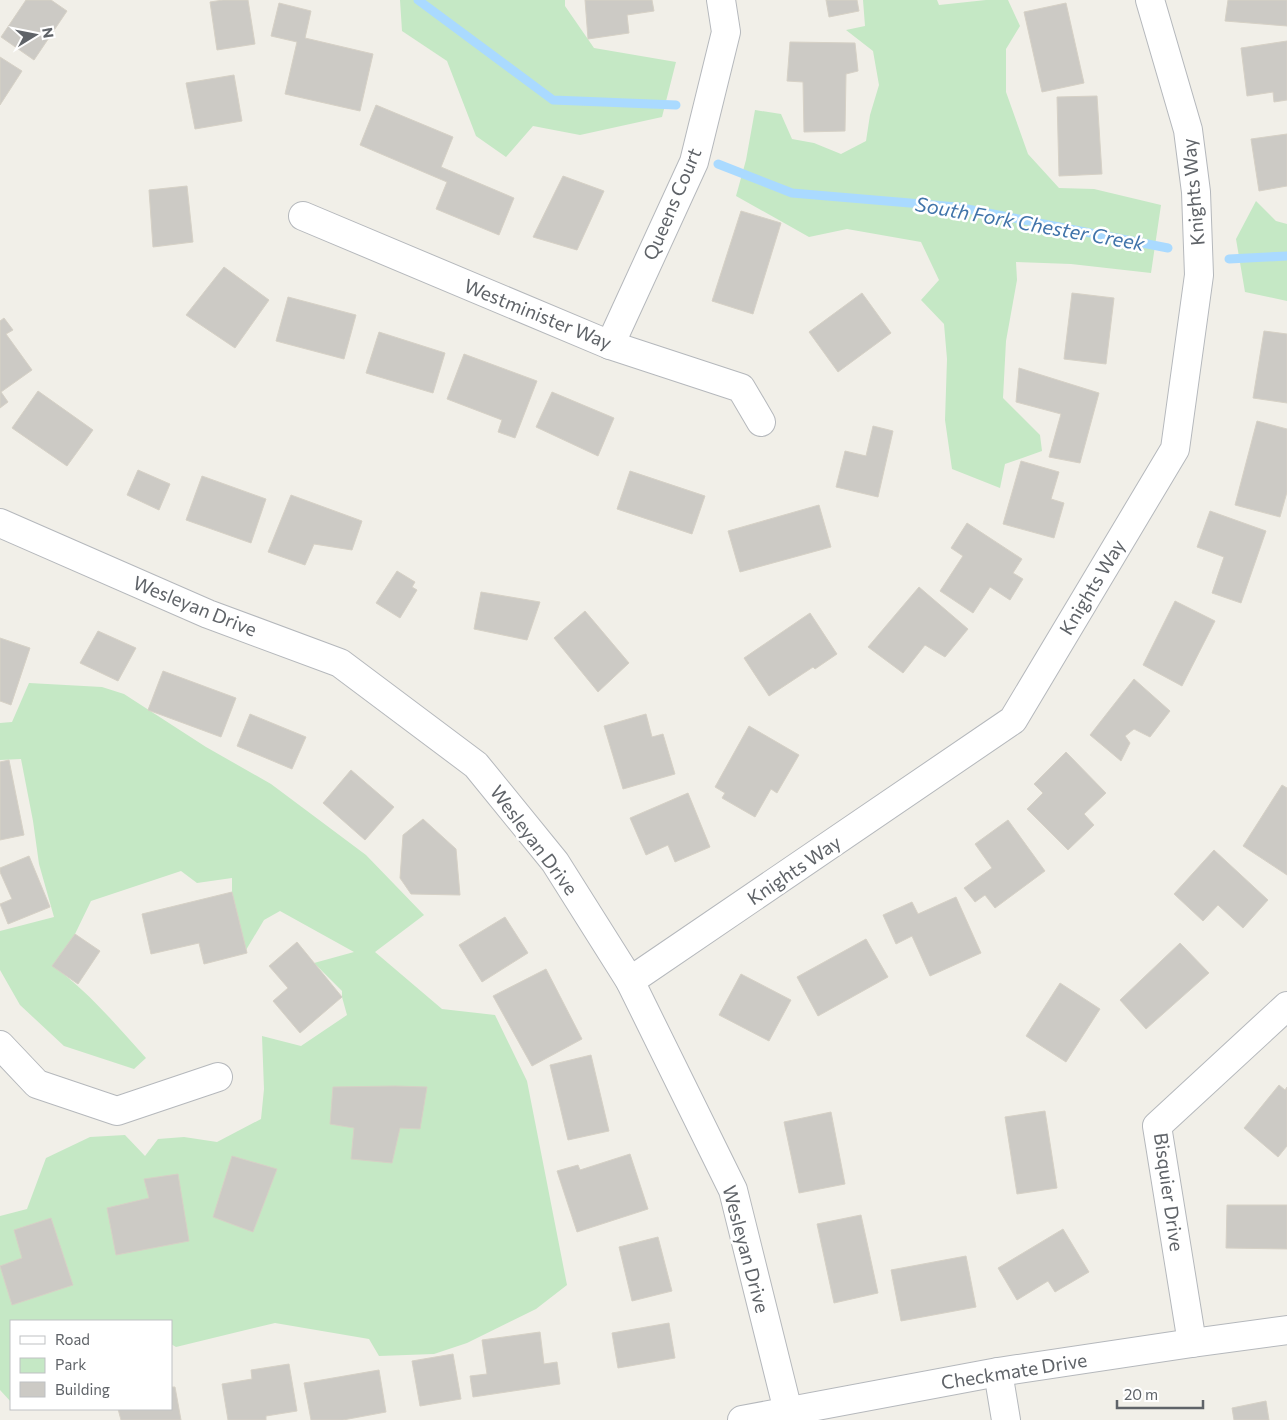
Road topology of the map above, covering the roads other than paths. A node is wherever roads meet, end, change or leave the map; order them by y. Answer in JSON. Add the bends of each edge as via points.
{"nodes":[{"id":1,"x":721,"y":0,"type":"edge"},
{"id":2,"x":1150,"y":0,"type":"edge"},
{"id":3,"x":303,"y":216,"type":"dead end"},
{"id":4,"x":610,"y":345,"type":"junction"},
{"id":5,"x":761,"y":422,"type":"dead end"},
{"id":6,"x":0,"y":523,"type":"edge"},
{"id":7,"x":630,"y":981,"type":"junction"},
{"id":8,"x":1287,"y":1006,"type":"edge"},
{"id":9,"x":0,"y":1045,"type":"edge"},
{"id":10,"x":218,"y":1077,"type":"dead end"},
{"id":11,"x":1287,"y":1330,"type":"edge"},
{"id":12,"x":1192,"y":1342,"type":"junction"},
{"id":13,"x":998,"y":1372,"type":"junction"},
{"id":14,"x":788,"y":1411,"type":"junction"},
{"id":15,"x":742,"y":1420,"type":"edge"},
{"id":16,"x":1006,"y":1420,"type":"edge"}],
"edges":[{"from":1,"to":4,"type":"street","name":"Queens Court","via":[[726,32],[694,162]]},
{"from":2,"to":7,"type":"street","name":"Knights Way","via":[[1188,130],[1196,192],[1199,275],[1175,449],[1013,720]]},
{"from":3,"to":4,"type":"street","name":"Westminister Way"},
{"from":4,"to":5,"type":"street","name":"Westminister Way","via":[[741,388]]},
{"from":6,"to":7,"type":"street","name":"Wesleyan Drive","via":[[208,614],[340,663],[476,765],[555,862]]},
{"from":7,"to":14,"type":"street","name":"Wesleyan Drive","via":[[733,1190]]},
{"from":8,"to":12,"type":"street","name":"Bisquier Drive","via":[[1157,1126]]},
{"from":9,"to":10,"type":"street","via":[[36,1084],[117,1112]]},
{"from":11,"to":12,"type":"street","name":"Checkmate Drive"},
{"from":12,"to":13,"type":"street","name":"Checkmate Drive"},
{"from":13,"to":14,"type":"street","name":"Checkmate Drive"},
{"from":13,"to":16,"type":"street"},
{"from":14,"to":15,"type":"street","name":"Checkmate Drive"}]}
